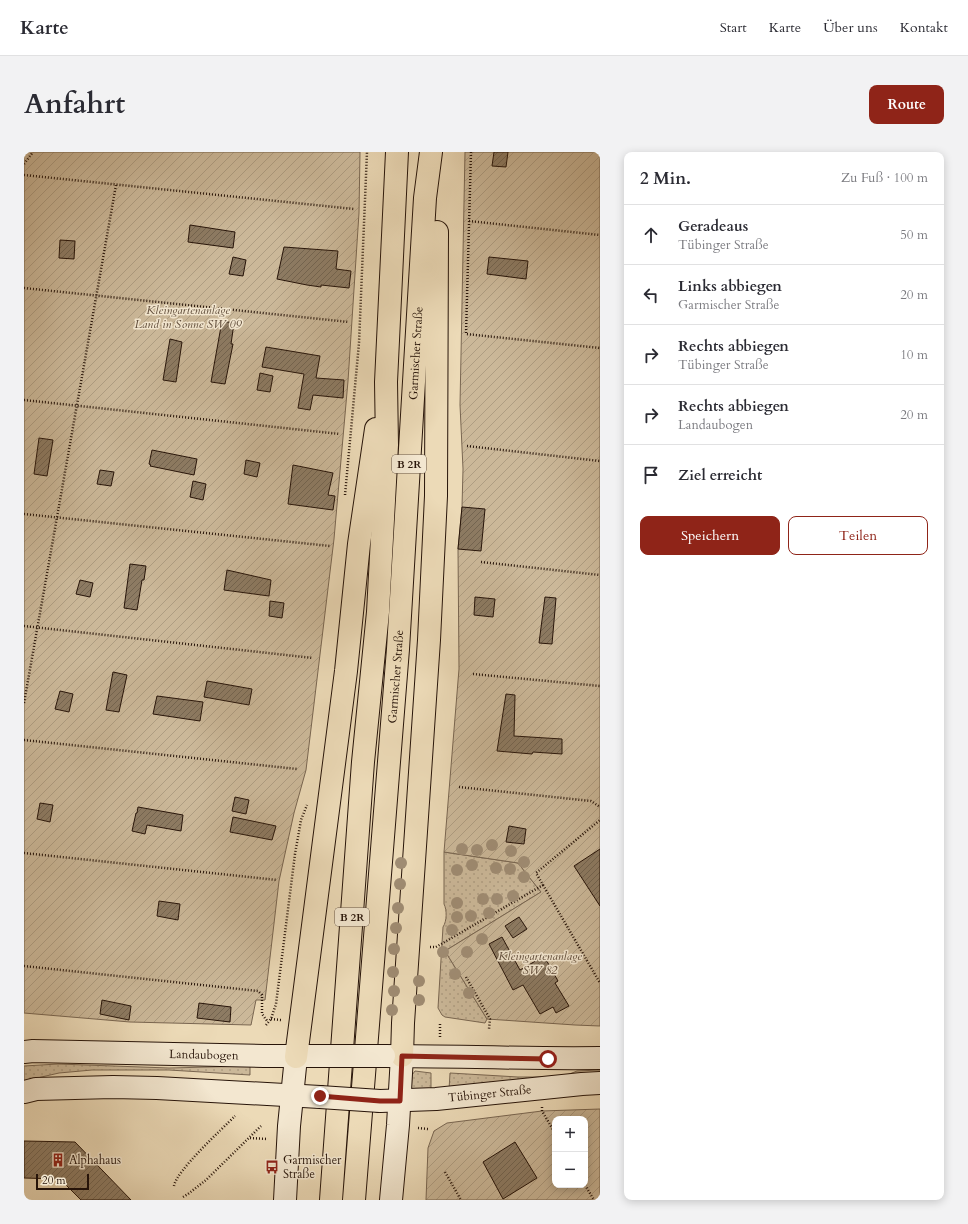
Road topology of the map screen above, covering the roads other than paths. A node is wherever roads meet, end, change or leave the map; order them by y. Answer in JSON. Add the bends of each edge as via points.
{"nodes":[{"id":1,"x":397,"y":152,"type":"edge"},
{"id":2,"x":431,"y":155,"type":"edge"},
{"id":3,"x":386,"y":382,"type":"junction"},
{"id":4,"x":24,"y":1052,"type":"edge"},
{"id":5,"x":393,"y":1056,"type":"junction"},
{"id":6,"x":296,"y":1057,"type":"junction"},
{"id":7,"x":600,"y":1058,"type":"edge"},
{"id":8,"x":600,"y":1083,"type":"edge"},
{"id":9,"x":24,"y":1092,"type":"edge"},
{"id":10,"x":292,"y":1094,"type":"junction"},
{"id":11,"x":390,"y":1101,"type":"junction"},
{"id":12,"x":285,"y":1200,"type":"edge"},
{"id":13,"x":331,"y":1200,"type":"edge"},
{"id":14,"x":354,"y":1200,"type":"edge"},
{"id":15,"x":391,"y":1200,"type":"edge"}],
"edges":[{"from":1,"to":3,"type":"highway","name":"Garmischer Straße","number":"B 2R"},
{"from":2,"to":5,"type":"highway","via":[[437,198],[436,496],[429,640],[403,1023]]},
{"from":2,"to":14,"type":"highway","name":"Garmischer Straße","number":"B 2R","via":[[425,198],[398,649]]},
{"from":3,"to":6,"type":"highway","via":[[373,440],[359,544],[346,671]]},
{"from":3,"to":13,"type":"highway","name":"Garmischer Straße","number":"B 2R","via":[[387,445],[378,612],[363,762]]},
{"from":4,"to":6,"type":"main road","name":"Landaubogen"},
{"from":5,"to":6,"type":"main road","name":"Landaubogen","bridge":true},
{"from":5,"to":7,"type":"main road"},
{"from":5,"to":11,"type":"main road"},
{"from":6,"to":10,"type":"main road"},
{"from":8,"to":11,"type":"main road","name":"Tübinger Straße","via":[[436,1100]]},
{"from":9,"to":10,"type":"main road","via":[[36,1089],[113,1087]]},
{"from":10,"to":11,"type":"main road","bridge":true},
{"from":10,"to":12,"type":"main road"},
{"from":11,"to":15,"type":"main road"}]}
